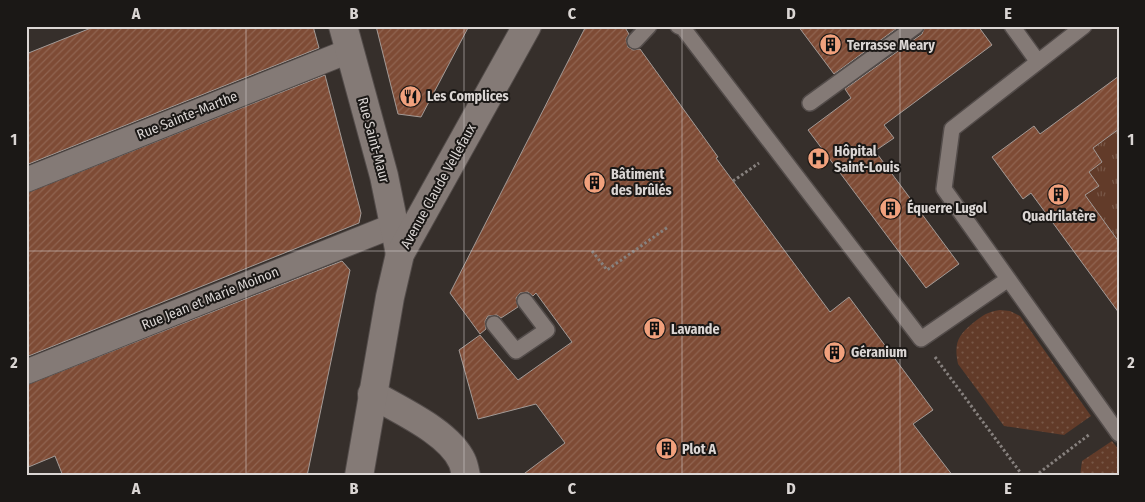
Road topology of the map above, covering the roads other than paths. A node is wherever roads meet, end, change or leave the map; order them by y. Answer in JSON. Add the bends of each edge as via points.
{"nodes":[{"id":1,"x":527,"y":26,"type":"edge"},
{"id":2,"x":649,"y":26,"type":"edge"},
{"id":3,"x":678,"y":26,"type":"edge"},
{"id":4,"x":916,"y":26,"type":"edge"},
{"id":5,"x":1012,"y":26,"type":"edge"},
{"id":6,"x":1084,"y":26,"type":"edge"},
{"id":7,"x":346,"y":39,"type":"edge"},
{"id":8,"x":634,"y":41,"type":"dead end"},
{"id":9,"x":1038,"y":62,"type":"junction"},
{"id":10,"x":810,"y":103,"type":"dead end"},
{"id":11,"x":26,"y":180,"type":"edge"},
{"id":12,"x":395,"y":225,"type":"junction"},
{"id":13,"x":400,"y":254,"type":"junction"},
{"id":14,"x":1008,"y":280,"type":"junction"},
{"id":15,"x":526,"y":301,"type":"dead end"},
{"id":16,"x":494,"y":324,"type":"dead end"},
{"id":17,"x":26,"y":372,"type":"edge"},
{"id":18,"x":372,"y":394,"type":"junction"},
{"id":19,"x":1119,"y":434,"type":"edge"},
{"id":20,"x":359,"y":476,"type":"edge"},
{"id":21,"x":466,"y":476,"type":"edge"}],
"edges":[{"from":1,"to":13,"type":"street","name":"Avenue Claude Vellefaux"},
{"from":2,"to":8,"type":"lane"},
{"from":3,"to":14,"type":"lane","via":[[683,28],[921,339]]},
{"from":4,"to":10,"type":"lane"},
{"from":5,"to":9,"type":"lane"},
{"from":6,"to":9,"type":"lane"},
{"from":7,"to":11,"type":"street","name":"Rue Sainte-Marthe"},
{"from":7,"to":12,"type":"street","name":"Rue Saint-Maur"},
{"from":9,"to":14,"type":"lane","via":[[952,129],[944,189]]},
{"from":12,"to":13,"type":"street","name":"Rue Saint-Maur"},
{"from":12,"to":17,"type":"street","name":"Rue Jean et Marie Moinon"},
{"from":13,"to":18,"type":"street","name":"Avenue Claude Vellefaux"},
{"from":14,"to":19,"type":"lane"},
{"from":15,"to":16,"type":"lane","via":[[547,330],[516,351]]},
{"from":18,"to":20,"type":"street","name":"Avenue Claude Vellefaux"},
{"from":18,"to":21,"type":"street","via":[[440,434],[454,448]]}]}
